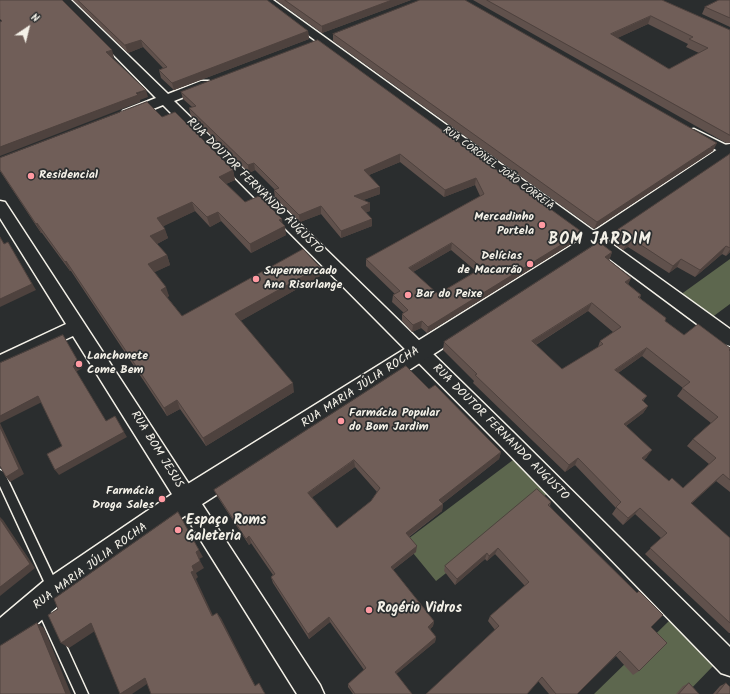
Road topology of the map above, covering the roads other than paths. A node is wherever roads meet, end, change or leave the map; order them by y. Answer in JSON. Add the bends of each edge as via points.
{"nodes":[{"id":1,"x":65,"y":0,"type":"edge"},
{"id":2,"x":266,"y":0,"type":"edge"},
{"id":3,"x":334,"y":34,"type":"edge"},
{"id":4,"x":320,"y":40,"type":"junction"},
{"id":5,"x":305,"y":45,"type":"edge"},
{"id":6,"x":218,"y":79,"type":"edge"},
{"id":7,"x":166,"y":99,"type":"junction"},
{"id":8,"x":116,"y":119,"type":"edge"},
{"id":9,"x":682,"y":126,"type":"edge"},
{"id":10,"x":729,"y":151,"type":"edge"},
{"id":11,"x":0,"y":206,"type":"edge"},
{"id":12,"x":595,"y":240,"type":"junction"},
{"id":13,"x":77,"y":326,"type":"junction"},
{"id":14,"x":730,"y":339,"type":"edge"},
{"id":15,"x":418,"y":351,"type":"junction"},
{"id":16,"x":0,"y":363,"type":"edge"},
{"id":17,"x":0,"y":475,"type":"edge"},
{"id":18,"x":187,"y":499,"type":"junction"},
{"id":19,"x":47,"y":597,"type":"junction"},
{"id":20,"x":0,"y":638,"type":"edge"},
{"id":21,"x":730,"y":664,"type":"edge"},
{"id":22,"x":82,"y":694,"type":"edge"},
{"id":23,"x":311,"y":694,"type":"edge"}],
"edges":[{"from":1,"to":7,"type":"street","name":"RUA DOUTOR FERNANDO AUGUSTO"},
{"from":2,"to":4,"type":"street","name":"RUA CORONEL JOÃO CORREIA"},
{"from":3,"to":4,"type":"street"},
{"from":4,"to":5,"type":"street"},
{"from":4,"to":12,"type":"street","name":"RUA CORONEL JOÃO CORREIA"},
{"from":6,"to":7,"type":"street"},
{"from":7,"to":8,"type":"street"},
{"from":7,"to":15,"type":"street","name":"RUA DOUTOR FERNANDO AUGUSTO"},
{"from":9,"to":10,"type":"street"},
{"from":10,"to":12,"type":"street","name":"RUA MARIA JÚLIA ROCHA"},
{"from":11,"to":13,"type":"street","name":"RUA BOM JESUS"},
{"from":12,"to":14,"type":"street","name":"RUA CORONEL JOÃO CORREIA"},
{"from":12,"to":15,"type":"street","name":"RUA MARIA JÚLIA ROCHA"},
{"from":13,"to":16,"type":"street"},
{"from":13,"to":18,"type":"street","name":"RUA BOM JESUS"},
{"from":15,"to":18,"type":"street","name":"RUA MARIA JÚLIA ROCHA"},
{"from":15,"to":21,"type":"street","name":"RUA DOUTOR FERNANDO AUGUSTO"},
{"from":17,"to":19,"type":"lane"},
{"from":18,"to":19,"type":"street","name":"RUA MARIA JÚLIA ROCHA"},
{"from":18,"to":23,"type":"street","name":"RUA BOM JESUS"},
{"from":19,"to":20,"type":"street","name":"RUA MARIA JÚLIA ROCHA"},
{"from":19,"to":22,"type":"lane"}]}
